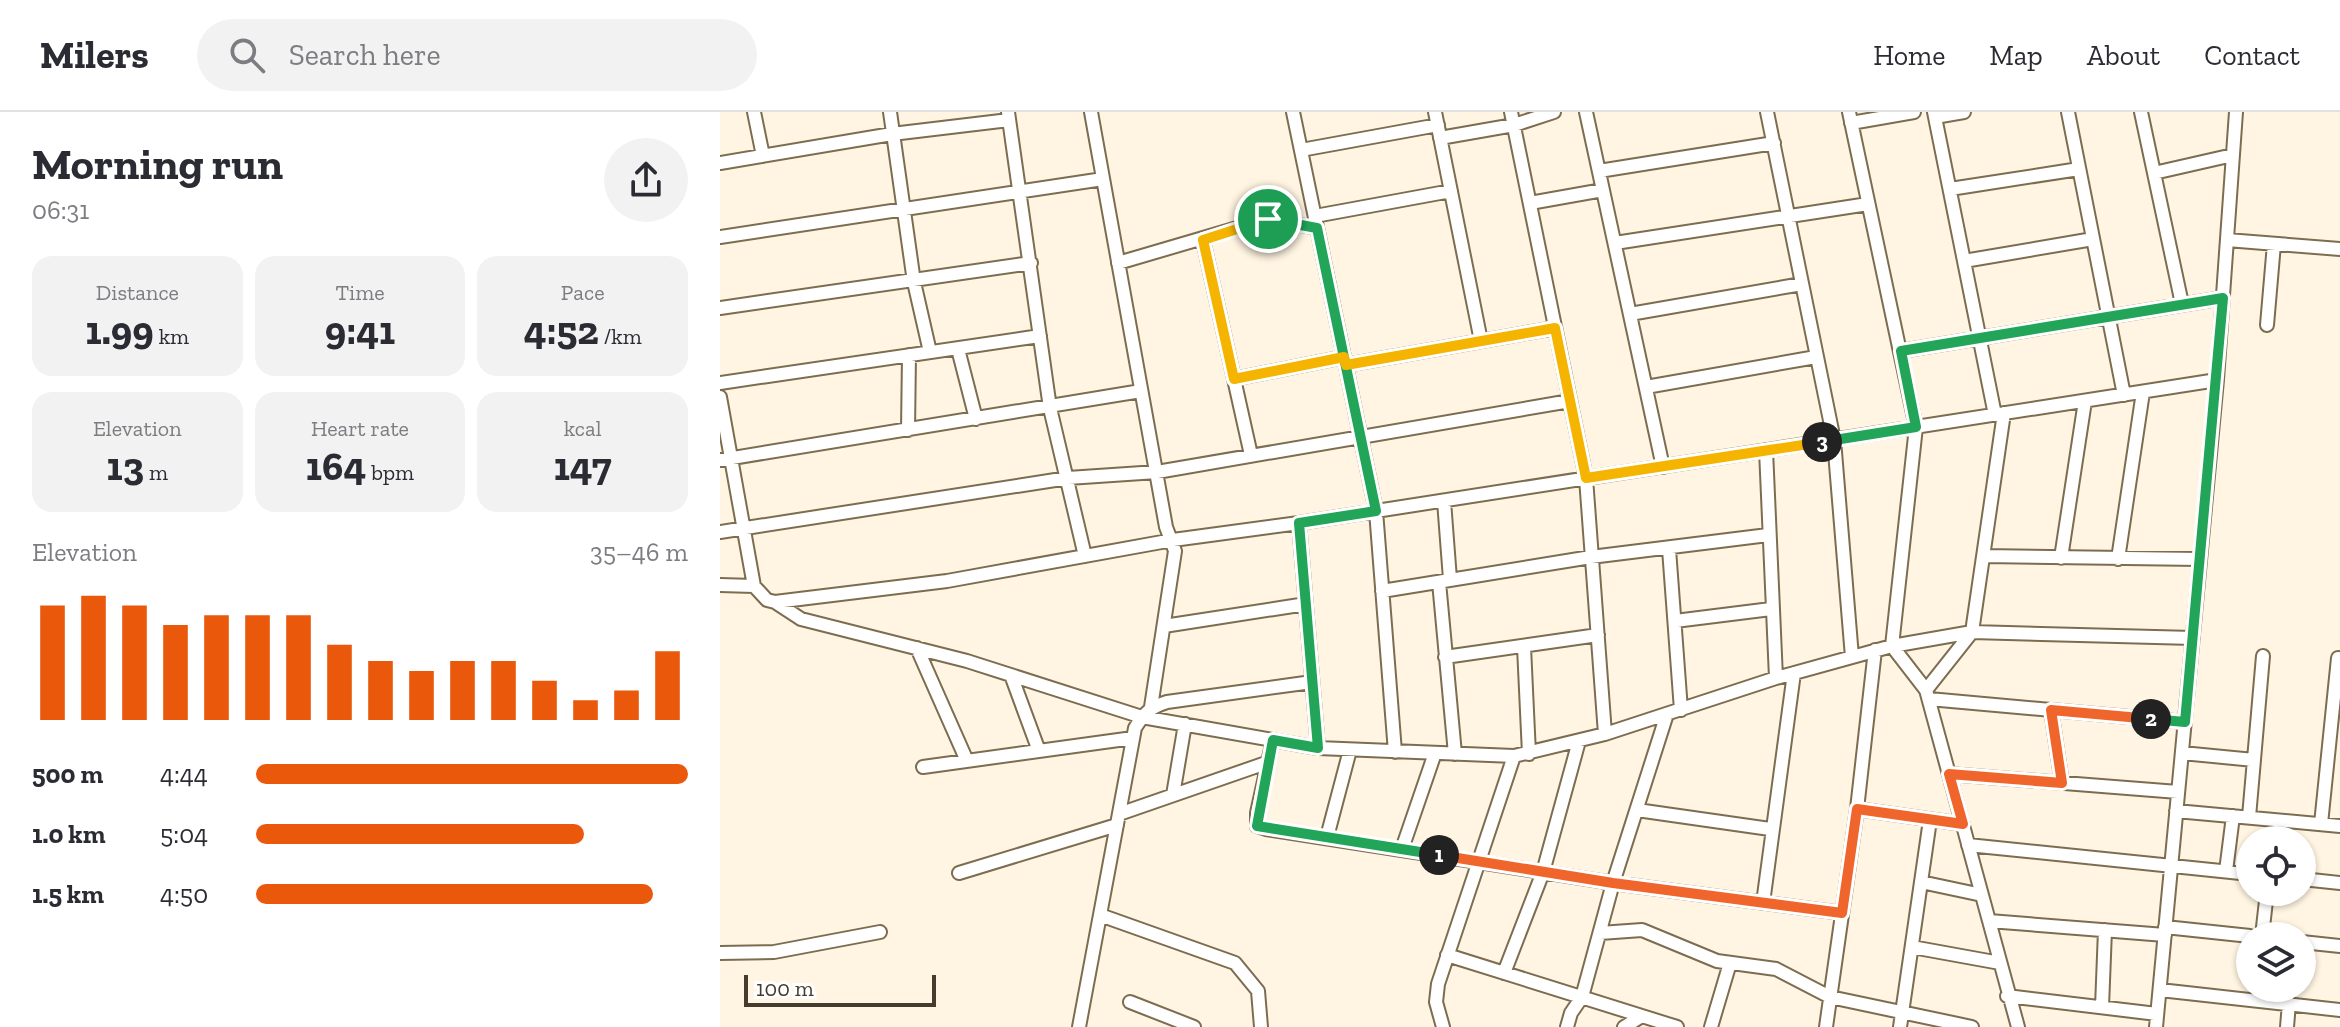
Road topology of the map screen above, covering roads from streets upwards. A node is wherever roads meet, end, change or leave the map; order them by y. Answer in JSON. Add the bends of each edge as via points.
{"nodes":[{"id":1,"x":754,"y":112,"type":"edge"},
{"id":2,"x":890,"y":112,"type":"edge"},
{"id":3,"x":1091,"y":112,"type":"edge"},
{"id":4,"x":1293,"y":112,"type":"edge"},
{"id":5,"x":1554,"y":112,"type":"edge"},
{"id":6,"x":1586,"y":112,"type":"edge"},
{"id":7,"x":1767,"y":112,"type":"edge"},
{"id":8,"x":1914,"y":112,"type":"edge"},
{"id":9,"x":1964,"y":112,"type":"edge"},
{"id":10,"x":2068,"y":112,"type":"edge"},
{"id":11,"x":2141,"y":112,"type":"edge"},
{"id":12,"x":2236,"y":112,"type":"edge"},
{"id":13,"x":1934,"y":115,"type":"edge"},
{"id":14,"x":1008,"y":116,"type":"edge"},
{"id":15,"x":1510,"y":116,"type":"edge"},
{"id":16,"x":1850,"y":118,"type":"edge"},
{"id":17,"x":1438,"y":125,"type":"edge"},
{"id":18,"x":892,"y":134,"type":"junction"},
{"id":19,"x":1774,"y":143,"type":"junction"},
{"id":20,"x":1301,"y":150,"type":"junction"},
{"id":21,"x":2233,"y":155,"type":"junction"},
{"id":22,"x":763,"y":156,"type":"junction"},
{"id":23,"x":720,"y":163,"type":"edge"},
{"id":24,"x":2079,"y":169,"type":"junction"},
{"id":25,"x":1599,"y":171,"type":"junction"},
{"id":26,"x":2154,"y":173,"type":"junction"},
{"id":27,"x":1103,"y":179,"type":"junction"},
{"id":28,"x":1950,"y":189,"type":"junction"},
{"id":29,"x":1603,"y":190,"type":"junction"},
{"id":30,"x":1020,"y":191,"type":"junction"},
{"id":31,"x":1451,"y":191,"type":"junction"},
{"id":32,"x":1530,"y":203,"type":"junction"},
{"id":33,"x":1868,"y":204,"type":"junction"},
{"id":34,"x":902,"y":208,"type":"junction"},
{"id":35,"x":1789,"y":216,"type":"junction"},
{"id":36,"x":1316,"y":222,"type":"junction"},
{"id":37,"x":720,"y":237,"type":"edge"},
{"id":38,"x":2093,"y":239,"type":"junction"},
{"id":39,"x":1203,"y":240,"type":"junction"},
{"id":40,"x":2227,"y":240,"type":"junction"},
{"id":41,"x":1615,"y":243,"type":"junction"},
{"id":42,"x":2274,"y":244,"type":"junction"},
{"id":43,"x":2340,"y":249,"type":"edge"},
{"id":44,"x":1964,"y":261,"type":"junction"},
{"id":45,"x":1031,"y":263,"type":"junction"},
{"id":46,"x":1118,"y":263,"type":"junction"},
{"id":47,"x":914,"y":282,"type":"junction"},
{"id":48,"x":1802,"y":284,"type":"junction"},
{"id":49,"x":2223,"y":298,"type":"junction"},
{"id":50,"x":2182,"y":304,"type":"junction"},
{"id":51,"x":720,"y":308,"type":"edge"},
{"id":52,"x":1630,"y":314,"type":"junction"},
{"id":53,"x":2109,"y":316,"type":"junction"},
{"id":54,"x":2267,"y":325,"type":"dead end"},
{"id":55,"x":1555,"y":328,"type":"junction"},
{"id":56,"x":1040,"y":336,"type":"junction"},
{"id":57,"x":1979,"y":338,"type":"junction"},
{"id":58,"x":1481,"y":341,"type":"junction"},
{"id":59,"x":958,"y":349,"type":"junction"},
{"id":60,"x":1901,"y":351,"type":"junction"},
{"id":61,"x":930,"y":352,"type":"junction"},
{"id":62,"x":909,"y":355,"type":"junction"},
{"id":63,"x":1816,"y":357,"type":"junction"},
{"id":64,"x":1345,"y":361,"type":"junction"},
{"id":65,"x":1234,"y":379,"type":"junction"},
{"id":66,"x":2217,"y":380,"type":"junction"},
{"id":67,"x":720,"y":383,"type":"edge"},
{"id":68,"x":1646,"y":387,"type":"junction"},
{"id":69,"x":1141,"y":391,"type":"junction"},
{"id":70,"x":2143,"y":392,"type":"junction"},
{"id":71,"x":2124,"y":395,"type":"junction"},
{"id":72,"x":720,"y":397,"type":"edge"},
{"id":73,"x":1570,"y":401,"type":"junction"},
{"id":74,"x":2085,"y":401,"type":"junction"},
{"id":75,"x":1050,"y":408,"type":"junction"},
{"id":76,"x":1999,"y":414,"type":"junction"},
{"id":77,"x":976,"y":419,"type":"junction"},
{"id":78,"x":1916,"y":427,"type":"junction"},
{"id":79,"x":908,"y":430,"type":"junction"},
{"id":80,"x":1360,"y":436,"type":"junction"},
{"id":81,"x":1834,"y":440,"type":"junction"},
{"id":82,"x":1766,"y":450,"type":"junction"},
{"id":83,"x":1251,"y":455,"type":"junction"},
{"id":84,"x":726,"y":459,"type":"edge"},
{"id":85,"x":1663,"y":467,"type":"junction"},
{"id":86,"x":1157,"y":472,"type":"junction"},
{"id":87,"x":1068,"y":478,"type":"junction"},
{"id":88,"x":1586,"y":478,"type":"junction"},
{"id":89,"x":1444,"y":501,"type":"junction"},
{"id":90,"x":1376,"y":511,"type":"junction"},
{"id":91,"x":1299,"y":523,"type":"junction"},
{"id":92,"x":745,"y":528,"type":"junction"},
{"id":93,"x":720,"y":532,"type":"edge"},
{"id":94,"x":1768,"y":535,"type":"junction"},
{"id":95,"x":1173,"y":540,"type":"junction"},
{"id":96,"x":1669,"y":549,"type":"junction"},
{"id":97,"x":1085,"y":556,"type":"junction"},
{"id":98,"x":1984,"y":556,"type":"junction"},
{"id":99,"x":1591,"y":557,"type":"junction"},
{"id":100,"x":2061,"y":558,"type":"junction"},
{"id":101,"x":2118,"y":559,"type":"junction"},
{"id":102,"x":2200,"y":559,"type":"junction"},
{"id":103,"x":1445,"y":581,"type":"junction"},
{"id":104,"x":720,"y":585,"type":"edge"},
{"id":105,"x":754,"y":586,"type":"junction"},
{"id":106,"x":1382,"y":591,"type":"junction"},
{"id":107,"x":775,"y":602,"type":"junction"},
{"id":108,"x":1306,"y":604,"type":"junction"},
{"id":109,"x":1771,"y":609,"type":"junction"},
{"id":110,"x":1675,"y":621,"type":"junction"},
{"id":111,"x":1164,"y":626,"type":"junction"},
{"id":112,"x":1972,"y":632,"type":"junction"},
{"id":113,"x":1598,"y":635,"type":"junction"},
{"id":114,"x":2193,"y":638,"type":"junction"},
{"id":115,"x":1892,"y":646,"type":"junction"},
{"id":116,"x":1524,"y":647,"type":"junction"},
{"id":117,"x":917,"y":648,"type":"junction"},
{"id":118,"x":1875,"y":650,"type":"junction"},
{"id":119,"x":2263,"y":656,"type":"dead end"},
{"id":120,"x":1445,"y":657,"type":"junction"},
{"id":121,"x":1852,"y":657,"type":"junction"},
{"id":122,"x":2338,"y":658,"type":"dead end"},
{"id":123,"x":1794,"y":673,"type":"junction"},
{"id":124,"x":1011,"y":675,"type":"junction"},
{"id":125,"x":1776,"y":678,"type":"junction"},
{"id":126,"x":1312,"y":682,"type":"junction"},
{"id":127,"x":1927,"y":694,"type":"junction"},
{"id":128,"x":1681,"y":710,"type":"junction"},
{"id":129,"x":2051,"y":710,"type":"junction"},
{"id":130,"x":1147,"y":712,"type":"junction"},
{"id":131,"x":1667,"y":714,"type":"junction"},
{"id":132,"x":2185,"y":722,"type":"junction"},
{"id":133,"x":1185,"y":724,"type":"junction"},
{"id":134,"x":1605,"y":734,"type":"junction"},
{"id":135,"x":1133,"y":738,"type":"junction"},
{"id":136,"x":1273,"y":740,"type":"junction"},
{"id":137,"x":1579,"y":741,"type":"junction"},
{"id":138,"x":1318,"y":748,"type":"junction"},
{"id":139,"x":2334,"y":749,"type":"edge"},
{"id":140,"x":1350,"y":750,"type":"junction"},
{"id":141,"x":1039,"y":751,"type":"junction"},
{"id":142,"x":1395,"y":752,"type":"junction"},
{"id":143,"x":1435,"y":753,"type":"junction"},
{"id":144,"x":2182,"y":753,"type":"junction"},
{"id":145,"x":1455,"y":754,"type":"junction"},
{"id":146,"x":1529,"y":754,"type":"junction"},
{"id":147,"x":1514,"y":756,"type":"junction"},
{"id":148,"x":2254,"y":760,"type":"junction"},
{"id":149,"x":967,"y":761,"type":"junction"},
{"id":150,"x":1266,"y":763,"type":"junction"},
{"id":151,"x":923,"y":767,"type":"dead end"},
{"id":152,"x":1949,"y":774,"type":"junction"},
{"id":153,"x":2062,"y":783,"type":"junction"},
{"id":154,"x":2178,"y":792,"type":"junction"},
{"id":155,"x":1173,"y":795,"type":"junction"},
{"id":156,"x":1857,"y":809,"type":"junction"},
{"id":157,"x":1637,"y":810,"type":"junction"},
{"id":158,"x":2176,"y":811,"type":"junction"},
{"id":159,"x":2233,"y":816,"type":"junction"},
{"id":160,"x":2249,"y":817,"type":"junction"},
{"id":161,"x":1118,"y":820,"type":"junction"},
{"id":162,"x":1930,"y":820,"type":"junction"},
{"id":163,"x":1963,"y":824,"type":"junction"},
{"id":164,"x":2321,"y":824,"type":"junction"},
{"id":165,"x":2340,"y":826,"type":"edge"},
{"id":166,"x":1770,"y":829,"type":"junction"},
{"id":167,"x":1327,"y":837,"type":"junction"},
{"id":168,"x":1968,"y":845,"type":"junction"},
{"id":169,"x":1402,"y":849,"type":"junction"},
{"id":170,"x":1477,"y":861,"type":"junction"},
{"id":171,"x":2171,"y":865,"type":"junction"},
{"id":172,"x":2226,"y":871,"type":"junction"},
{"id":173,"x":1543,"y":872,"type":"junction"},
{"id":174,"x":2236,"y":872,"type":"edge"},
{"id":175,"x":959,"y":873,"type":"dead end"},
{"id":176,"x":2316,"y":880,"type":"edge"},
{"id":177,"x":1921,"y":882,"type":"junction"},
{"id":178,"x":1613,"y":883,"type":"junction"},
{"id":179,"x":2340,"y":883,"type":"edge"},
{"id":180,"x":1982,"y":895,"type":"junction"},
{"id":181,"x":1763,"y":903,"type":"junction"},
{"id":182,"x":1842,"y":913,"type":"junction"},
{"id":183,"x":1100,"y":915,"type":"junction"},
{"id":184,"x":1989,"y":921,"type":"junction"},
{"id":185,"x":2105,"y":930,"type":"junction"},
{"id":186,"x":2165,"y":931,"type":"junction"},
{"id":187,"x":880,"y":932,"type":"dead end"},
{"id":188,"x":1600,"y":933,"type":"junction"},
{"id":189,"x":2236,"y":935,"type":"edge"},
{"id":190,"x":2316,"y":943,"type":"edge"},
{"id":191,"x":2340,"y":946,"type":"edge"},
{"id":192,"x":1912,"y":947,"type":"junction"},
{"id":193,"x":720,"y":953,"type":"edge"},
{"id":194,"x":1447,"y":955,"type":"junction"},
{"id":195,"x":1730,"y":963,"type":"junction"},
{"id":196,"x":2000,"y":963,"type":"junction"},
{"id":197,"x":1504,"y":973,"type":"junction"},
{"id":198,"x":2160,"y":990,"type":"junction"},
{"id":199,"x":2007,"y":996,"type":"junction"},
{"id":200,"x":1582,"y":997,"type":"junction"},
{"id":201,"x":1830,"y":997,"type":"junction"},
{"id":202,"x":1130,"y":1002,"type":"dead end"},
{"id":203,"x":1436,"y":1002,"type":"junction"},
{"id":204,"x":2289,"y":1003,"type":"junction"},
{"id":205,"x":2102,"y":1007,"type":"junction"},
{"id":206,"x":2340,"y":1010,"type":"edge"},
{"id":207,"x":1902,"y":1012,"type":"junction"},
{"id":208,"x":1642,"y":1016,"type":"junction"},
{"id":209,"x":2157,"y":1021,"type":"edge"},
{"id":210,"x":1197,"y":1026,"type":"edge"},
{"id":211,"x":1079,"y":1027,"type":"edge"},
{"id":212,"x":1261,"y":1027,"type":"edge"},
{"id":213,"x":1434,"y":1027,"type":"edge"},
{"id":214,"x":1443,"y":1027,"type":"edge"},
{"id":215,"x":1567,"y":1027,"type":"edge"},
{"id":216,"x":1624,"y":1027,"type":"edge"},
{"id":217,"x":1677,"y":1027,"type":"edge"},
{"id":218,"x":1711,"y":1027,"type":"edge"},
{"id":219,"x":1826,"y":1027,"type":"edge"},
{"id":220,"x":1900,"y":1027,"type":"edge"},
{"id":221,"x":1972,"y":1027,"type":"edge"},
{"id":222,"x":2018,"y":1027,"type":"edge"},
{"id":223,"x":2287,"y":1027,"type":"edge"}],
"edges":[{"from":1,"to":22,"type":"street"},
{"from":2,"to":18,"type":"street"},
{"from":3,"to":27,"type":"street"},
{"from":4,"to":20,"type":"street"},
{"from":5,"to":15,"type":"street"},
{"from":6,"to":25,"type":"street"},
{"from":7,"to":19,"type":"street"},
{"from":8,"to":16,"type":"street"},
{"from":9,"to":13,"type":"street"},
{"from":10,"to":24,"type":"street"},
{"from":11,"to":26,"type":"street"},
{"from":12,"to":21,"type":"street"},
{"from":13,"to":28,"type":"street"},
{"from":14,"to":18,"type":"street"},
{"from":14,"to":30,"type":"street"},
{"from":15,"to":17,"type":"street"},
{"from":15,"to":32,"type":"street"},
{"from":16,"to":33,"type":"street"},
{"from":17,"to":20,"type":"street"},
{"from":17,"to":31,"type":"street"},
{"from":18,"to":22,"type":"street"},
{"from":18,"to":34,"type":"street"},
{"from":19,"to":25,"type":"street"},
{"from":19,"to":35,"type":"street"},
{"from":20,"to":36,"type":"street"},
{"from":21,"to":26,"type":"street"},
{"from":21,"to":40,"type":"street"},
{"from":22,"to":23,"type":"street"},
{"from":24,"to":28,"type":"street"},
{"from":24,"to":38,"type":"street"},
{"from":25,"to":29,"type":"street"},
{"from":26,"to":50,"type":"street"},
{"from":27,"to":30,"type":"street"},
{"from":27,"to":46,"type":"street"},
{"from":28,"to":44,"type":"street"},
{"from":29,"to":32,"type":"street"},
{"from":29,"to":41,"type":"street"},
{"from":30,"to":34,"type":"street"},
{"from":30,"to":45,"type":"street"},
{"from":31,"to":36,"type":"street"},
{"from":31,"to":58,"type":"street"},
{"from":32,"to":55,"type":"street"},
{"from":33,"to":35,"type":"street"},
{"from":33,"to":60,"type":"street"},
{"from":34,"to":37,"type":"street"},
{"from":34,"to":47,"type":"street"},
{"from":35,"to":41,"type":"street"},
{"from":35,"to":48,"type":"street"},
{"from":36,"to":39,"type":"street","via":[[1268,219]]},
{"from":36,"to":64,"type":"street"},
{"from":38,"to":44,"type":"street"},
{"from":38,"to":53,"type":"street"},
{"from":39,"to":46,"type":"street"},
{"from":39,"to":65,"type":"street"},
{"from":40,"to":42,"type":"street"},
{"from":40,"to":49,"type":"street"},
{"from":41,"to":52,"type":"street"},
{"from":42,"to":43,"type":"street"},
{"from":42,"to":54,"type":"street"},
{"from":44,"to":57,"type":"street"},
{"from":45,"to":47,"type":"street"},
{"from":45,"to":56,"type":"street"},
{"from":46,"to":69,"type":"street"},
{"from":47,"to":51,"type":"street"},
{"from":47,"to":61,"type":"street"},
{"from":48,"to":52,"type":"street"},
{"from":48,"to":63,"type":"street"},
{"from":49,"to":50,"type":"street"},
{"from":49,"to":66,"type":"street"},
{"from":50,"to":53,"type":"street"},
{"from":52,"to":68,"type":"street"},
{"from":53,"to":57,"type":"street"},
{"from":53,"to":71,"type":"street"},
{"from":55,"to":58,"type":"street"},
{"from":55,"to":73,"type":"street"},
{"from":56,"to":59,"type":"street"},
{"from":56,"to":75,"type":"street"},
{"from":57,"to":60,"type":"street"},
{"from":57,"to":76,"type":"street"},
{"from":58,"to":64,"type":"street"},
{"from":59,"to":61,"type":"street"},
{"from":59,"to":77,"type":"street"},
{"from":60,"to":78,"type":"street"},
{"from":61,"to":62,"type":"street"},
{"from":62,"to":67,"type":"street"},
{"from":62,"to":79,"type":"street"},
{"from":63,"to":68,"type":"street"},
{"from":63,"to":81,"type":"street"},
{"from":64,"to":65,"type":"street"},
{"from":64,"to":80,"type":"street"},
{"from":65,"to":83,"type":"street"},
{"from":66,"to":70,"type":"street"},
{"from":66,"to":102,"type":"street"},
{"from":68,"to":85,"type":"street"},
{"from":69,"to":75,"type":"street"},
{"from":69,"to":86,"type":"street"},
{"from":70,"to":71,"type":"street"},
{"from":70,"to":101,"type":"street"},
{"from":71,"to":74,"type":"street"},
{"from":72,"to":84,"type":"street"},
{"from":73,"to":80,"type":"street"},
{"from":73,"to":88,"type":"street"},
{"from":74,"to":76,"type":"street"},
{"from":74,"to":100,"type":"street"},
{"from":75,"to":77,"type":"street"},
{"from":75,"to":87,"type":"street"},
{"from":76,"to":78,"type":"street"},
{"from":76,"to":98,"type":"street"},
{"from":77,"to":79,"type":"street"},
{"from":78,"to":81,"type":"street"},
{"from":78,"to":115,"type":"street"},
{"from":79,"to":84,"type":"street"},
{"from":80,"to":83,"type":"street"},
{"from":80,"to":90,"type":"street"},
{"from":81,"to":82,"type":"street"},
{"from":81,"to":121,"type":"street"},
{"from":82,"to":85,"type":"street"},
{"from":82,"to":94,"type":"street"},
{"from":83,"to":86,"type":"street"},
{"from":84,"to":92,"type":"street"},
{"from":85,"to":88,"type":"street"},
{"from":86,"to":87,"type":"street"},
{"from":86,"to":95,"type":"street"},
{"from":87,"to":92,"type":"street"},
{"from":87,"to":97,"type":"street"},
{"from":88,"to":89,"type":"street"},
{"from":88,"to":99,"type":"street"},
{"from":89,"to":90,"type":"street"},
{"from":89,"to":103,"type":"street"},
{"from":90,"to":91,"type":"street"},
{"from":90,"to":106,"type":"street"},
{"from":91,"to":95,"type":"street"},
{"from":91,"to":108,"type":"street"},
{"from":92,"to":93,"type":"street"},
{"from":92,"to":105,"type":"street"},
{"from":94,"to":96,"type":"street"},
{"from":94,"to":109,"type":"street"},
{"from":95,"to":97,"type":"street"},
{"from":95,"to":111,"type":"street"},
{"from":96,"to":99,"type":"street"},
{"from":96,"to":110,"type":"street"},
{"from":97,"to":107,"type":"street","via":[[947,581]]},
{"from":98,"to":100,"type":"street"},
{"from":98,"to":112,"type":"street"},
{"from":99,"to":103,"type":"street"},
{"from":99,"to":113,"type":"street"},
{"from":100,"to":101,"type":"street"},
{"from":101,"to":102,"type":"street"},
{"from":102,"to":114,"type":"street"},
{"from":103,"to":106,"type":"street"},
{"from":103,"to":120,"type":"street"},
{"from":104,"to":105,"type":"street"},
{"from":105,"to":107,"type":"street"},
{"from":106,"to":142,"type":"street"},
{"from":107,"to":117,"type":"street","via":[[801,619]]},
{"from":108,"to":111,"type":"street"},
{"from":108,"to":126,"type":"street"},
{"from":109,"to":110,"type":"street"},
{"from":109,"to":125,"type":"street"},
{"from":110,"to":128,"type":"street"},
{"from":111,"to":130,"type":"street"},
{"from":112,"to":114,"type":"street"},
{"from":112,"to":115,"type":"street"},
{"from":112,"to":127,"type":"street"},
{"from":113,"to":116,"type":"street"},
{"from":113,"to":134,"type":"street"},
{"from":114,"to":132,"type":"street"},
{"from":115,"to":118,"type":"street"},
{"from":115,"to":127,"type":"street"},
{"from":116,"to":120,"type":"street"},
{"from":116,"to":146,"type":"street"},
{"from":117,"to":124,"type":"street"},
{"from":117,"to":149,"type":"street"},
{"from":118,"to":121,"type":"street"},
{"from":118,"to":156,"type":"street"},
{"from":119,"to":148,"type":"street"},
{"from":120,"to":145,"type":"street"},
{"from":121,"to":123,"type":"street"},
{"from":122,"to":139,"type":"street"},
{"from":123,"to":125,"type":"street"},
{"from":123,"to":166,"type":"street"},
{"from":124,"to":130,"type":"street"},
{"from":124,"to":141,"type":"street"},
{"from":125,"to":128,"type":"street"},
{"from":126,"to":130,"type":"street"},
{"from":126,"to":138,"type":"street"},
{"from":127,"to":129,"type":"street"},
{"from":127,"to":152,"type":"street"},
{"from":128,"to":131,"type":"street"},
{"from":129,"to":132,"type":"street"},
{"from":129,"to":153,"type":"street"},
{"from":130,"to":133,"type":"street"},
{"from":130,"to":135,"type":"street"},
{"from":131,"to":134,"type":"street"},
{"from":131,"to":157,"type":"street"},
{"from":132,"to":144,"type":"street"},
{"from":133,"to":136,"type":"street"},
{"from":133,"to":155,"type":"street"},
{"from":134,"to":137,"type":"street"},
{"from":135,"to":141,"type":"street"},
{"from":135,"to":161,"type":"street"},
{"from":136,"to":138,"type":"street"},
{"from":136,"to":150,"type":"street"},
{"from":137,"to":146,"type":"street"},
{"from":137,"to":173,"type":"street"},
{"from":138,"to":140,"type":"street"},
{"from":139,"to":164,"type":"street"},
{"from":140,"to":142,"type":"street"},
{"from":140,"to":167,"type":"street"},
{"from":141,"to":149,"type":"street"},
{"from":142,"to":143,"type":"street"},
{"from":143,"to":145,"type":"street"},
{"from":143,"to":169,"type":"street"},
{"from":144,"to":148,"type":"street"},
{"from":144,"to":154,"type":"street"},
{"from":145,"to":147,"type":"street"},
{"from":146,"to":147,"type":"street"},
{"from":147,"to":170,"type":"street"},
{"from":148,"to":160,"type":"street"},
{"from":149,"to":151,"type":"street"},
{"from":150,"to":155,"type":"street"},
{"from":150,"to":167,"type":"street","via":[[1257,826]]},
{"from":152,"to":153,"type":"street"},
{"from":152,"to":163,"type":"street"},
{"from":153,"to":154,"type":"street"},
{"from":154,"to":158,"type":"street"},
{"from":155,"to":161,"type":"street"},
{"from":156,"to":162,"type":"street"},
{"from":156,"to":182,"type":"street"},
{"from":157,"to":166,"type":"street"},
{"from":157,"to":178,"type":"street"},
{"from":158,"to":159,"type":"street"},
{"from":158,"to":171,"type":"street"},
{"from":159,"to":160,"type":"street"},
{"from":159,"to":172,"type":"street"},
{"from":160,"to":164,"type":"street"},
{"from":161,"to":175,"type":"street"},
{"from":161,"to":183,"type":"street"},
{"from":162,"to":163,"type":"street"},
{"from":162,"to":177,"type":"street"},
{"from":163,"to":168,"type":"street"},
{"from":164,"to":165,"type":"street"},
{"from":166,"to":181,"type":"street"},
{"from":167,"to":169,"type":"street"},
{"from":168,"to":171,"type":"street"},
{"from":168,"to":180,"type":"street"},
{"from":169,"to":170,"type":"street"},
{"from":170,"to":173,"type":"street"},
{"from":170,"to":194,"type":"street"},
{"from":171,"to":172,"type":"street"},
{"from":171,"to":186,"type":"street"},
{"from":172,"to":174,"type":"street"},
{"from":173,"to":178,"type":"street"},
{"from":173,"to":197,"type":"street"},
{"from":176,"to":179,"type":"street"},
{"from":177,"to":180,"type":"street"},
{"from":177,"to":192,"type":"street"},
{"from":178,"to":181,"type":"street"},
{"from":178,"to":188,"type":"street"},
{"from":180,"to":184,"type":"street"},
{"from":181,"to":182,"type":"street"},
{"from":182,"to":201,"type":"street"},
{"from":183,"to":211,"type":"street"},
{"from":183,"to":212,"type":"street","via":[[1235,963],[1258,991]]},
{"from":184,"to":185,"type":"street"},
{"from":184,"to":196,"type":"street"},
{"from":185,"to":186,"type":"street"},
{"from":185,"to":205,"type":"street"},
{"from":186,"to":189,"type":"street"},
{"from":186,"to":198,"type":"street"},
{"from":187,"to":193,"type":"street","via":[[774,952]]},
{"from":188,"to":195,"type":"street","via":[[1642,930]]},
{"from":188,"to":200,"type":"street"},
{"from":190,"to":191,"type":"street"},
{"from":192,"to":196,"type":"street"},
{"from":192,"to":207,"type":"street"},
{"from":194,"to":197,"type":"street"},
{"from":194,"to":203,"type":"street"},
{"from":195,"to":201,"type":"street","via":[[1776,969]]},
{"from":195,"to":218,"type":"street"},
{"from":196,"to":199,"type":"street"},
{"from":197,"to":200,"type":"street"},
{"from":198,"to":204,"type":"street"},
{"from":198,"to":209,"type":"street"},
{"from":199,"to":205,"type":"street"},
{"from":199,"to":222,"type":"street"},
{"from":200,"to":208,"type":"street"},
{"from":200,"to":215,"type":"street"},
{"from":201,"to":207,"type":"street"},
{"from":201,"to":219,"type":"street"},
{"from":202,"to":210,"type":"street"},
{"from":203,"to":213,"type":"street"},
{"from":203,"to":214,"type":"street"},
{"from":204,"to":206,"type":"street"},
{"from":204,"to":223,"type":"street"},
{"from":205,"to":209,"type":"street"},
{"from":207,"to":220,"type":"street"},
{"from":207,"to":221,"type":"street"},
{"from":208,"to":216,"type":"street"},
{"from":208,"to":217,"type":"street"}]}
